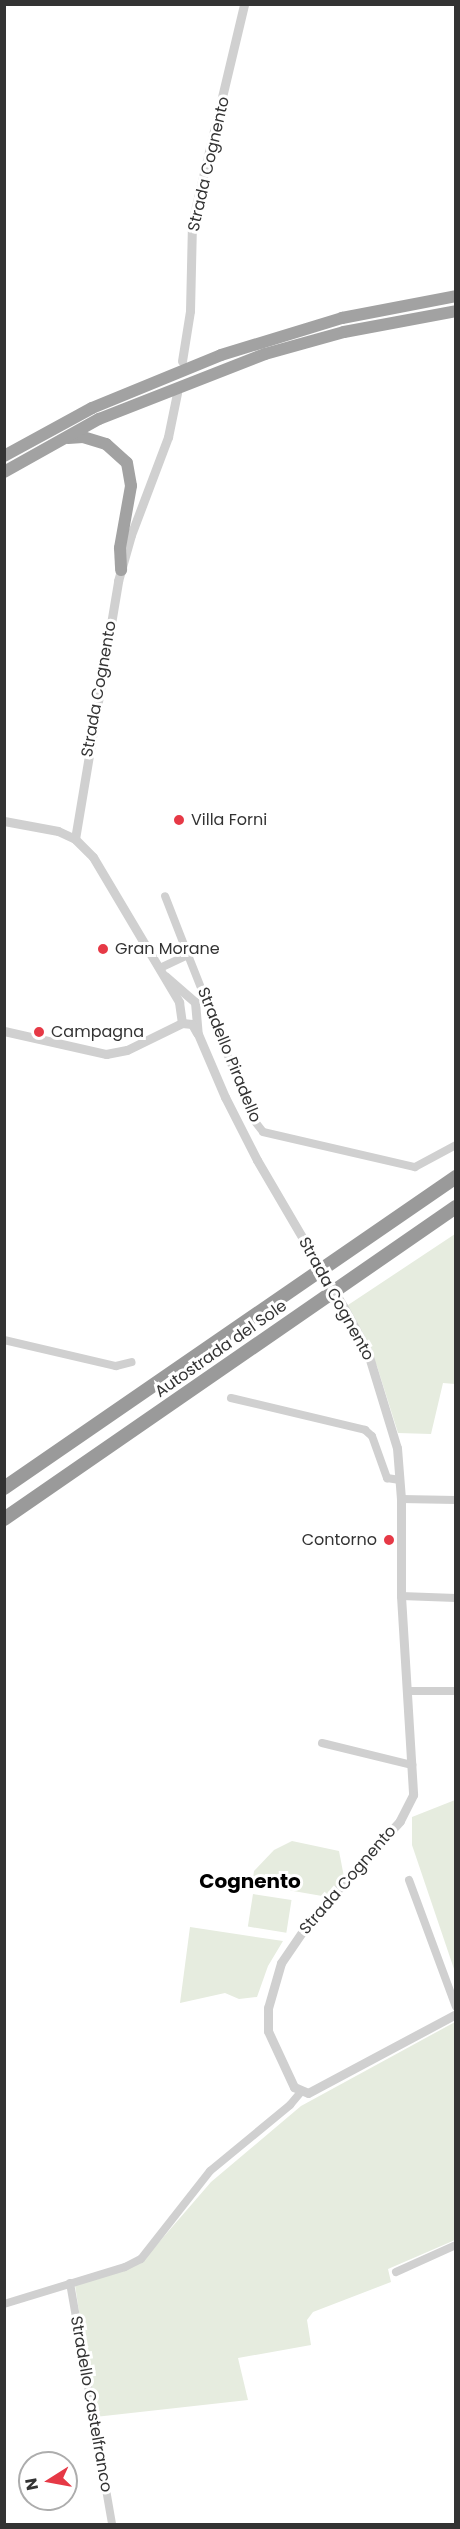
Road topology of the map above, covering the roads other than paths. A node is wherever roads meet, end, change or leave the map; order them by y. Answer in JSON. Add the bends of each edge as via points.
{"nodes":[{"id":1,"x":244,"y":4,"type":"edge"},
{"id":2,"x":456,"y":296,"type":"edge"},
{"id":3,"x":456,"y":311,"type":"edge"},
{"id":4,"x":182,"y":361,"type":"dead end"},
{"id":5,"x":177,"y":393,"type":"dead end"},
{"id":6,"x":64,"y":439,"type":"junction"},
{"id":7,"x":4,"y":456,"type":"edge"},
{"id":8,"x":4,"y":472,"type":"edge"},
{"id":9,"x":121,"y":570,"type":"junction"},
{"id":10,"x":4,"y":821,"type":"edge"},
{"id":11,"x":75,"y":839,"type":"junction"},
{"id":12,"x":165,"y":896,"type":"dead end"},
{"id":13,"x":188,"y":955,"type":"junction"},
{"id":14,"x":163,"y":972,"type":"junction"},
{"id":15,"x":185,"y":1022,"type":"junction"},
{"id":16,"x":4,"y":1031,"type":"edge"},
{"id":17,"x":198,"y":1034,"type":"junction"},
{"id":18,"x":456,"y":1145,"type":"edge"},
{"id":19,"x":456,"y":1177,"type":"edge"},
{"id":20,"x":456,"y":1207,"type":"edge"},
{"id":21,"x":4,"y":1340,"type":"edge"},
{"id":22,"x":132,"y":1362,"type":"dead end"},
{"id":23,"x":231,"y":1398,"type":"dead end"},
{"id":24,"x":400,"y":1480,"type":"junction"},
{"id":25,"x":4,"y":1488,"type":"edge"},
{"id":26,"x":406,"y":1499,"type":"junction"},
{"id":27,"x":456,"y":1500,"type":"edge"},
{"id":28,"x":4,"y":1519,"type":"edge"},
{"id":29,"x":400,"y":1596,"type":"junction"},
{"id":30,"x":456,"y":1598,"type":"edge"},
{"id":31,"x":409,"y":1691,"type":"junction"},
{"id":32,"x":456,"y":1691,"type":"edge"},
{"id":33,"x":322,"y":1743,"type":"dead end"},
{"id":34,"x":412,"y":1765,"type":"junction"},
{"id":35,"x":409,"y":1880,"type":"dead end"},
{"id":36,"x":456,"y":2007,"type":"edge"},
{"id":37,"x":456,"y":2014,"type":"edge"},
{"id":38,"x":300,"y":2093,"type":"junction"},
{"id":39,"x":456,"y":2245,"type":"edge"},
{"id":40,"x":396,"y":2272,"type":"dead end"},
{"id":41,"x":70,"y":2283,"type":"junction"},
{"id":42,"x":4,"y":2304,"type":"edge"},
{"id":43,"x":112,"y":2524,"type":"edge"}],
"edges":[{"from":1,"to":4,"type":"street","name":"Strada Cognento","via":[[192,224],[190,311]]},
{"from":2,"to":7,"type":"highway","via":[[342,318],[221,354],[92,408]]},
{"from":3,"to":6,"type":"highway","via":[[344,332],[265,354],[189,381]]},
{"from":5,"to":9,"type":"street","name":"Strada Cognento","via":[[168,437]]},
{"from":6,"to":8,"type":"highway"},
{"from":6,"to":9,"type":"highway","via":[[83,437],[106,444],[127,463],[130,486],[120,548]]},
{"from":9,"to":11,"type":"street","name":"Strada Cognento"},
{"from":10,"to":11,"type":"street","via":[[58,831]]},
{"from":11,"to":14,"type":"street","name":"Strada Cognento","via":[[93,857]]},
{"from":12,"to":13,"type":"street"},
{"from":13,"to":14,"type":"street"},
{"from":13,"to":18,"type":"street","name":"Stradello Piradello","via":[[253,1119],[263,1132],[415,1167]]},
{"from":14,"to":15,"type":"street","name":"Strada Cognento","via":[[182,1007]]},
{"from":14,"to":17,"type":"street","name":"Strada Cognento","via":[[195,1002]]},
{"from":15,"to":16,"type":"street","via":[[127,1050],[106,1054]]},
{"from":15,"to":17,"type":"street","name":"Strada Cognento"},
{"from":17,"to":24,"type":"street","name":"Strada Cognento","bridge":true,"via":[[256,1160],[367,1350],[397,1448]]},
{"from":19,"to":25,"type":"highway","name":"Autostrada del Sole"},
{"from":20,"to":28,"type":"highway","name":"Autostrada del Sole"},
{"from":21,"to":22,"type":"street","via":[[116,1366]]},
{"from":23,"to":24,"type":"street","via":[[365,1430],[372,1436],[387,1478]]},
{"from":24,"to":26,"type":"street","name":"Strada Cognento"},
{"from":26,"to":27,"type":"street"},
{"from":26,"to":29,"type":"street","name":"Strada Cognento"},
{"from":29,"to":30,"type":"street"},
{"from":29,"to":31,"type":"street","name":"Strada Cognento"},
{"from":31,"to":32,"type":"street"},
{"from":31,"to":34,"type":"street","name":"Strada Cognento"},
{"from":33,"to":34,"type":"street"},
{"from":34,"to":38,"type":"street","name":"Strada Cognento","via":[[413,1795],[404,1815],[310,1918],[274,1979],[268,2031],[280,2062]]},
{"from":35,"to":36,"type":"street"},
{"from":37,"to":38,"type":"street","via":[[316,2090]]},
{"from":38,"to":41,"type":"street","via":[[210,2171],[141,2259]]},
{"from":39,"to":40,"type":"street"},
{"from":41,"to":42,"type":"street"},
{"from":41,"to":43,"type":"street","name":"Stradello Castelfranco"}]}
